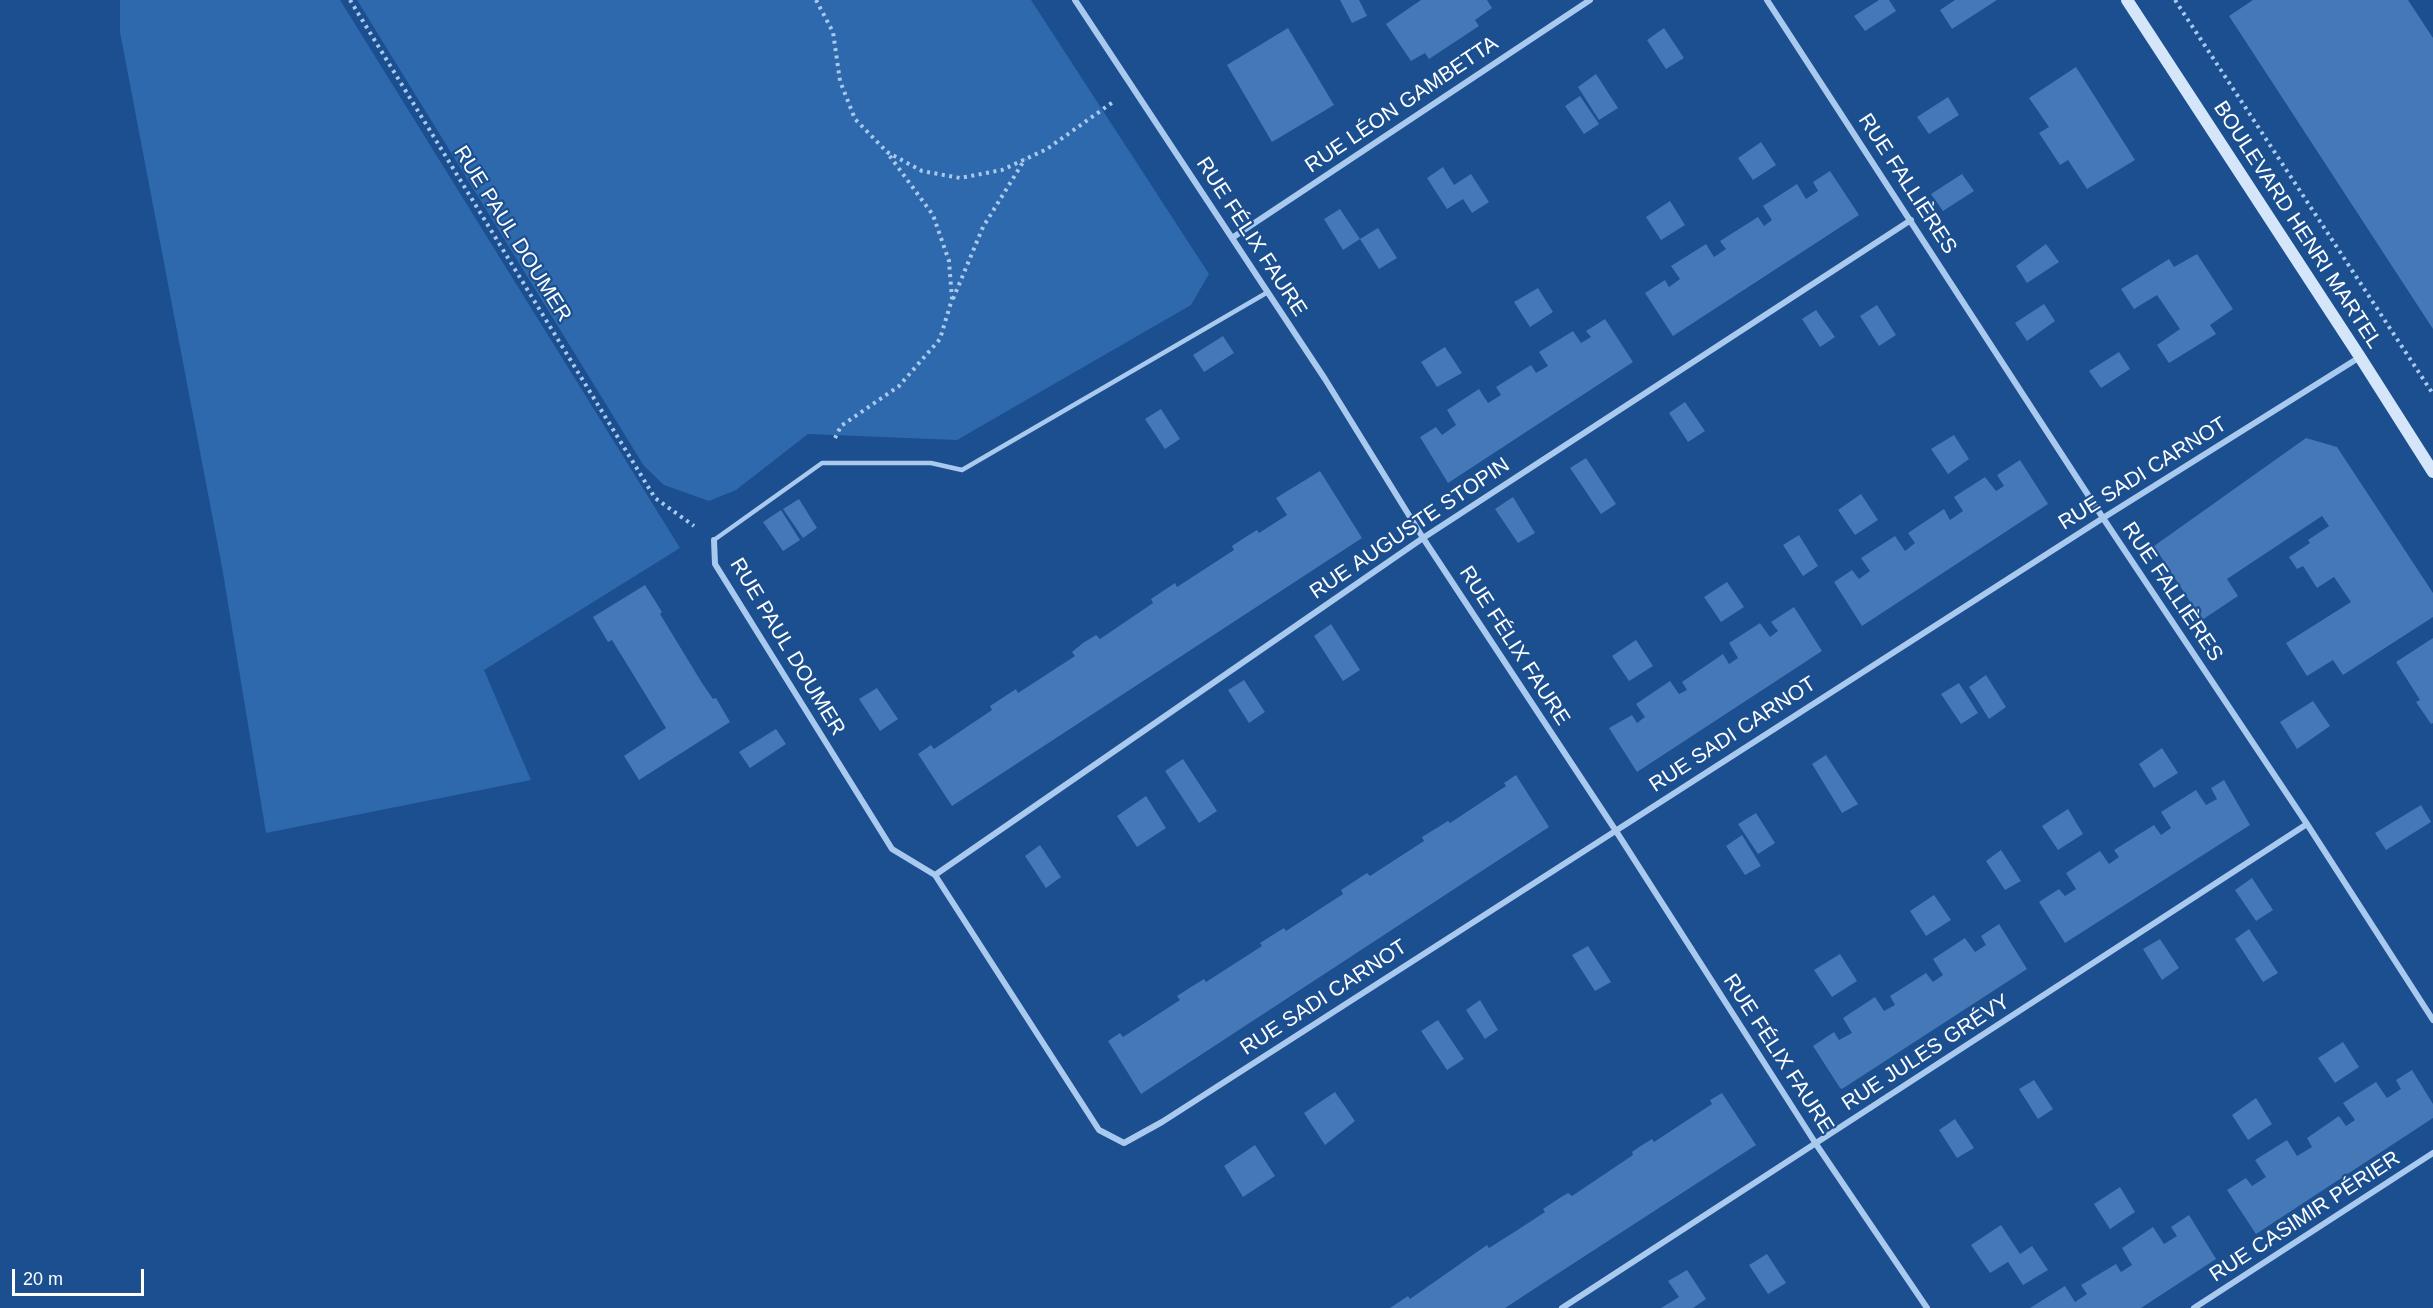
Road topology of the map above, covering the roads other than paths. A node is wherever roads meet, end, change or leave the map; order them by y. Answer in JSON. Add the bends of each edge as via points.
{"nodes":[{"id":1,"x":1075,"y":0,"type":"edge"},
{"id":2,"x":1590,"y":0,"type":"edge"},
{"id":3,"x":1767,"y":0,"type":"edge"},
{"id":4,"x":2127,"y":0,"type":"edge"},
{"id":5,"x":1911,"y":220,"type":"junction"},
{"id":6,"x":1232,"y":238,"type":"junction"},
{"id":7,"x":1268,"y":292,"type":"junction"},
{"id":8,"x":2360,"y":357,"type":"junction"},
{"id":9,"x":2433,"y":472,"type":"edge"},
{"id":10,"x":2103,"y":518,"type":"junction"},
{"id":11,"x":1423,"y":538,"type":"junction"},
{"id":12,"x":714,"y":540,"type":"joint"},
{"id":13,"x":2307,"y":824,"type":"junction"},
{"id":14,"x":1616,"y":831,"type":"junction"},
{"id":15,"x":935,"y":875,"type":"junction"},
{"id":16,"x":2433,"y":1020,"type":"edge"},
{"id":17,"x":1124,"y":1143,"type":"joint"},
{"id":18,"x":1816,"y":1144,"type":"junction"},
{"id":19,"x":2433,"y":1153,"type":"edge"},
{"id":20,"x":1562,"y":1308,"type":"edge"},
{"id":21,"x":1927,"y":1308,"type":"edge"},
{"id":22,"x":2194,"y":1308,"type":"edge"}],
"edges":[{"from":1,"to":6,"type":"street","name":"RUE FÉLIX FAURE"},
{"from":2,"to":6,"type":"street","name":"RUE LÉON GAMBETTA"},
{"from":3,"to":5,"type":"street","name":"RUE FALLIÈRES"},
{"from":4,"to":8,"type":"street","name":"BOULEVARD HENRI MARTEL"},
{"from":5,"to":10,"type":"street","name":"RUE FALLIÈRES"},
{"from":5,"to":11,"type":"street","name":"RUE AUGUSTE STOPIN"},
{"from":6,"to":7,"type":"street","name":"RUE FÉLIX FAURE"},
{"from":7,"to":11,"type":"street","name":"RUE FÉLIX FAURE"},
{"from":7,"to":12,"type":"lane","via":[[963,470],[931,463],[822,463]]},
{"from":8,"to":9,"type":"street","name":"BOULEVARD HENRI MARTEL"},
{"from":8,"to":10,"type":"street","name":"RUE SADI CARNOT"},
{"from":10,"to":13,"type":"street","name":"RUE FALLIÈRES"},
{"from":10,"to":14,"type":"street","name":"RUE SADI CARNOT"},
{"from":11,"to":14,"type":"street","name":"RUE FÉLIX FAURE"},
{"from":11,"to":15,"type":"street","name":"RUE AUGUSTE STOPIN"},
{"from":12,"to":15,"type":"street","name":"RUE PAUL DOUMER","via":[[715,564],[892,849]]},
{"from":13,"to":16,"type":"street","name":"RUE FALLIÈRES"},
{"from":13,"to":18,"type":"street","name":"RUE JULES GRÉVY"},
{"from":14,"to":17,"type":"street","name":"RUE SADI CARNOT"},
{"from":14,"to":18,"type":"street","name":"RUE FÉLIX FAURE"},
{"from":15,"to":17,"type":"street","name":"RUE PAUL DOUMER","via":[[1099,1130]]},
{"from":18,"to":20,"type":"street","name":"RUE JULES GRÉVY"},
{"from":18,"to":21,"type":"street","name":"RUE FÉLIX FAURE"},
{"from":19,"to":22,"type":"street","name":"RUE CASIMIR PÉRIER"}]}
